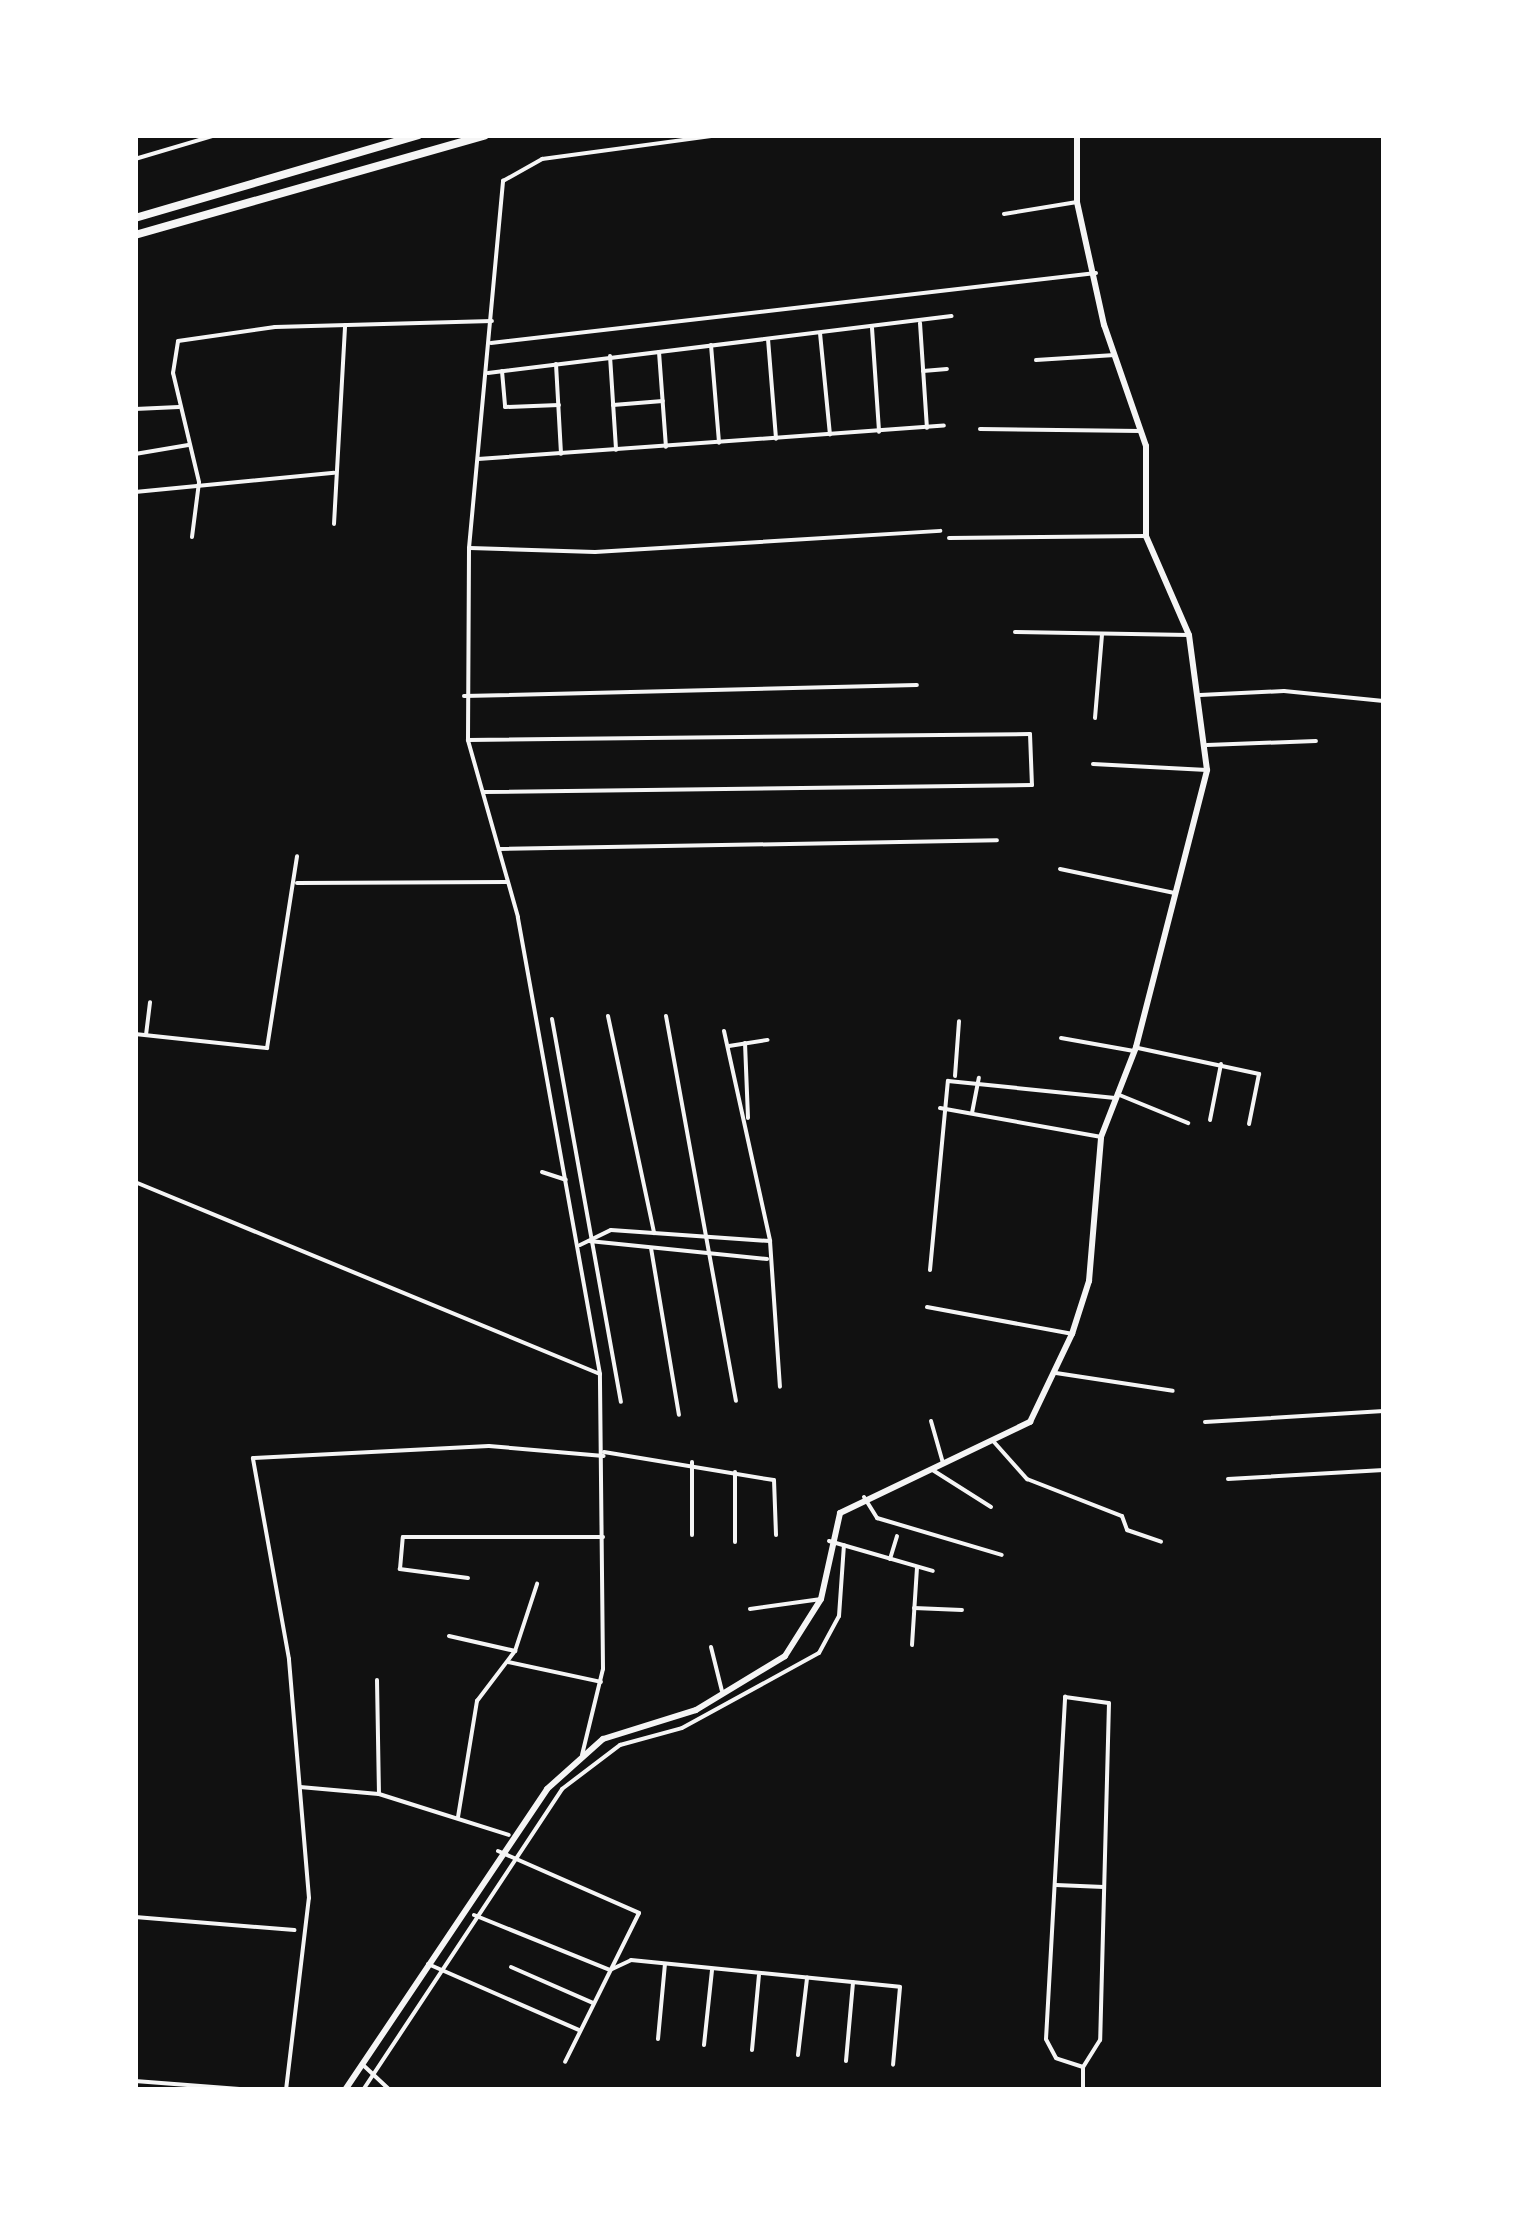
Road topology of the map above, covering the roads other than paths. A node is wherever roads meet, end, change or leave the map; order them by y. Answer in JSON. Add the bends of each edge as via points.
{"nodes":[{"id":1,"x":216,"y":135,"type":"edge"},
{"id":2,"x":418,"y":135,"type":"edge"},
{"id":3,"x":485,"y":135,"type":"edge"},
{"id":4,"x":720,"y":135,"type":"edge"},
{"id":5,"x":1078,"y":135,"type":"edge"},
{"id":6,"x":135,"y":159,"type":"edge"},
{"id":7,"x":1076,"y":202,"type":"junction"},
{"id":8,"x":1004,"y":214,"type":"dead end"},
{"id":9,"x":135,"y":218,"type":"edge"},
{"id":10,"x":135,"y":235,"type":"edge"},
{"id":11,"x":1096,"y":273,"type":"junction"},
{"id":12,"x":952,"y":316,"type":"dead end"},
{"id":13,"x":492,"y":321,"type":"junction"},
{"id":14,"x":920,"y":322,"type":"junction"},
{"id":15,"x":345,"y":326,"type":"junction"},
{"id":16,"x":872,"y":328,"type":"junction"},
{"id":17,"x":820,"y":333,"type":"junction"},
{"id":18,"x":768,"y":339,"type":"junction"},
{"id":19,"x":490,"y":343,"type":"junction"},
{"id":20,"x":712,"y":345,"type":"junction"},
{"id":21,"x":660,"y":351,"type":"junction"},
{"id":22,"x":610,"y":356,"type":"junction"},
{"id":23,"x":1115,"y":356,"type":"junction"},
{"id":24,"x":1036,"y":360,"type":"dead end"},
{"id":25,"x":556,"y":362,"type":"junction"},
{"id":26,"x":948,"y":368,"type":"dead end"},
{"id":27,"x":502,"y":371,"type":"junction"},
{"id":28,"x":923,"y":372,"type":"junction"},
{"id":29,"x":488,"y":374,"type":"junction"},
{"id":30,"x":663,"y":400,"type":"junction"},
{"id":31,"x":558,"y":404,"type":"junction"},
{"id":32,"x":613,"y":405,"type":"junction"},
{"id":33,"x":179,"y":407,"type":"junction"},
{"id":34,"x":135,"y":410,"type":"edge"},
{"id":35,"x":944,"y":426,"type":"dead end"},
{"id":36,"x":926,"y":428,"type":"junction"},
{"id":37,"x":980,"y":429,"type":"dead end"},
{"id":38,"x":1141,"y":431,"type":"junction"},
{"id":39,"x":880,"y":432,"type":"junction"},
{"id":40,"x":830,"y":435,"type":"junction"},
{"id":41,"x":776,"y":439,"type":"junction"},
{"id":42,"x":719,"y":443,"type":"junction"},
{"id":43,"x":188,"y":444,"type":"junction"},
{"id":44,"x":666,"y":447,"type":"junction"},
{"id":45,"x":616,"y":450,"type":"junction"},
{"id":46,"x":135,"y":454,"type":"edge"},
{"id":47,"x":562,"y":454,"type":"junction"},
{"id":48,"x":478,"y":459,"type":"junction"},
{"id":49,"x":334,"y":474,"type":"junction"},
{"id":50,"x":199,"y":482,"type":"junction"},
{"id":51,"x":135,"y":492,"type":"edge"},
{"id":52,"x":334,"y":524,"type":"dead end"},
{"id":53,"x":940,"y":532,"type":"dead end"},
{"id":54,"x":1146,"y":536,"type":"junction"},
{"id":55,"x":192,"y":537,"type":"dead end"},
{"id":56,"x":949,"y":538,"type":"dead end"},
{"id":57,"x":468,"y":548,"type":"junction"},
{"id":58,"x":1015,"y":632,"type":"dead end"},
{"id":59,"x":1102,"y":635,"type":"junction"},
{"id":60,"x":1189,"y":635,"type":"junction"},
{"id":61,"x":916,"y":686,"type":"dead end"},
{"id":62,"x":1203,"y":695,"type":"junction"},
{"id":63,"x":464,"y":696,"type":"junction"},
{"id":64,"x":1384,"y":700,"type":"edge"},
{"id":65,"x":1095,"y":718,"type":"dead end"},
{"id":66,"x":468,"y":740,"type":"junction"},
{"id":67,"x":1316,"y":741,"type":"dead end"},
{"id":68,"x":1207,"y":745,"type":"junction"},
{"id":69,"x":1092,"y":764,"type":"dead end"},
{"id":70,"x":1206,"y":770,"type":"junction"},
{"id":71,"x":482,"y":792,"type":"junction"},
{"id":72,"x":997,"y":840,"type":"dead end"},
{"id":73,"x":499,"y":849,"type":"junction"},
{"id":74,"x":297,"y":856,"type":"dead end"},
{"id":75,"x":1060,"y":870,"type":"dead end"},
{"id":76,"x":297,"y":882,"type":"junction"},
{"id":77,"x":510,"y":882,"type":"junction"},
{"id":78,"x":1175,"y":893,"type":"junction"},
{"id":79,"x":150,"y":1002,"type":"dead end"},
{"id":80,"x":608,"y":1016,"type":"dead end"},
{"id":81,"x":666,"y":1016,"type":"dead end"},
{"id":82,"x":552,"y":1019,"type":"dead end"},
{"id":83,"x":959,"y":1021,"type":"dead end"},
{"id":84,"x":724,"y":1031,"type":"dead end"},
{"id":85,"x":135,"y":1034,"type":"edge"},
{"id":86,"x":146,"y":1035,"type":"junction"},
{"id":87,"x":1060,"y":1038,"type":"dead end"},
{"id":88,"x":768,"y":1040,"type":"dead end"},
{"id":89,"x":746,"y":1043,"type":"junction"},
{"id":90,"x":728,"y":1046,"type":"junction"},
{"id":91,"x":1137,"y":1049,"type":"junction"},
{"id":92,"x":1221,"y":1064,"type":"junction"},
{"id":93,"x":955,"y":1078,"type":"junction"},
{"id":94,"x":979,"y":1078,"type":"junction"},
{"id":95,"x":1117,"y":1096,"type":"junction"},
{"id":96,"x":940,"y":1108,"type":"junction"},
{"id":97,"x":972,"y":1113,"type":"junction"},
{"id":98,"x":1210,"y":1120,"type":"dead end"},
{"id":99,"x":748,"y":1121,"type":"junction"},
{"id":100,"x":1188,"y":1123,"type":"dead end"},
{"id":101,"x":1249,"y":1124,"type":"dead end"},
{"id":102,"x":1101,"y":1137,"type":"junction"},
{"id":103,"x":542,"y":1172,"type":"dead end"},
{"id":104,"x":567,"y":1180,"type":"junction"},
{"id":105,"x":135,"y":1182,"type":"edge"},
{"id":106,"x":654,"y":1232,"type":"junction"},
{"id":107,"x":597,"y":1233,"type":"junction"},
{"id":108,"x":708,"y":1239,"type":"junction"},
{"id":109,"x":589,"y":1241,"type":"junction"},
{"id":110,"x":770,"y":1241,"type":"junction"},
{"id":111,"x":579,"y":1245,"type":"junction"},
{"id":112,"x":599,"y":1247,"type":"junction"},
{"id":113,"x":651,"y":1248,"type":"junction"},
{"id":114,"x":710,"y":1254,"type":"junction"},
{"id":115,"x":769,"y":1259,"type":"junction"},
{"id":116,"x":930,"y":1270,"type":"dead end"},
{"id":117,"x":927,"y":1307,"type":"dead end"},
{"id":118,"x":1072,"y":1334,"type":"junction"},
{"id":119,"x":1058,"y":1373,"type":"junction"},
{"id":120,"x":600,"y":1374,"type":"junction"},
{"id":121,"x":780,"y":1388,"type":"dead end"},
{"id":122,"x":1173,"y":1391,"type":"dead end"},
{"id":123,"x":736,"y":1401,"type":"dead end"},
{"id":124,"x":620,"y":1402,"type":"dead end"},
{"id":125,"x":1384,"y":1411,"type":"edge"},
{"id":126,"x":679,"y":1415,"type":"dead end"},
{"id":127,"x":932,"y":1421,"type":"dead end"},
{"id":128,"x":1205,"y":1422,"type":"dead end"},
{"id":129,"x":997,"y":1446,"type":"junction"},
{"id":130,"x":604,"y":1454,"type":"junction"},
{"id":131,"x":692,"y":1462,"type":"junction"},
{"id":132,"x":943,"y":1463,"type":"junction"},
{"id":133,"x":1384,"y":1470,"type":"edge"},
{"id":134,"x":736,"y":1471,"type":"junction"},
{"id":135,"x":934,"y":1474,"type":"junction"},
{"id":136,"x":1228,"y":1480,"type":"dead end"},
{"id":137,"x":867,"y":1502,"type":"junction"},
{"id":138,"x":991,"y":1507,"type":"dead end"},
{"id":139,"x":692,"y":1535,"type":"dead end"},
{"id":140,"x":776,"y":1535,"type":"dead end"},
{"id":141,"x":897,"y":1536,"type":"dead end"},
{"id":142,"x":603,"y":1538,"type":"junction"},
{"id":143,"x":735,"y":1542,"type":"dead end"},
{"id":144,"x":832,"y":1542,"type":"junction"},
{"id":145,"x":1161,"y":1542,"type":"dead end"},
{"id":146,"x":843,"y":1545,"type":"junction"},
{"id":147,"x":1002,"y":1555,"type":"dead end"},
{"id":148,"x":890,"y":1559,"type":"junction"},
{"id":149,"x":917,"y":1567,"type":"junction"},
{"id":150,"x":933,"y":1571,"type":"dead end"},
{"id":151,"x":468,"y":1578,"type":"dead end"},
{"id":152,"x":537,"y":1584,"type":"dead end"},
{"id":153,"x":821,"y":1599,"type":"junction"},
{"id":154,"x":914,"y":1608,"type":"junction"},
{"id":155,"x":750,"y":1609,"type":"dead end"},
{"id":156,"x":962,"y":1610,"type":"dead end"},
{"id":157,"x":449,"y":1636,"type":"dead end"},
{"id":158,"x":711,"y":1646,"type":"dead end"},
{"id":159,"x":912,"y":1646,"type":"dead end"},
{"id":160,"x":515,"y":1650,"type":"junction"},
{"id":161,"x":508,"y":1662,"type":"junction"},
{"id":162,"x":377,"y":1680,"type":"dead end"},
{"id":163,"x":602,"y":1682,"type":"junction"},
{"id":164,"x":723,"y":1696,"type":"junction"},
{"id":165,"x":652,"y":1730,"type":"junction"},
{"id":166,"x":582,"y":1755,"type":"junction"},
{"id":167,"x":300,"y":1787,"type":"junction"},
{"id":168,"x":379,"y":1794,"type":"junction"},
{"id":169,"x":458,"y":1817,"type":"junction"},
{"id":170,"x":509,"y":1835,"type":"junction"},
{"id":171,"x":500,"y":1852,"type":"junction"},
{"id":172,"x":509,"y":1856,"type":"junction"},
{"id":173,"x":1056,"y":1885,"type":"junction"},
{"id":174,"x":1104,"y":1887,"type":"junction"},
{"id":175,"x":472,"y":1914,"type":"junction"},
{"id":176,"x":135,"y":1917,"type":"edge"},
{"id":177,"x":294,"y":1930,"type":"dead end"},
{"id":178,"x":665,"y":1963,"type":"junction"},
{"id":179,"x":430,"y":1965,"type":"junction"},
{"id":180,"x":511,"y":1966,"type":"dead end"},
{"id":181,"x":712,"y":1968,"type":"junction"},
{"id":182,"x":438,"y":1970,"type":"junction"},
{"id":183,"x":610,"y":1970,"type":"junction"},
{"id":184,"x":760,"y":1973,"type":"junction"},
{"id":185,"x":807,"y":1978,"type":"junction"},
{"id":186,"x":853,"y":1982,"type":"junction"},
{"id":187,"x":593,"y":2002,"type":"junction"},
{"id":188,"x":579,"y":2030,"type":"junction"},
{"id":189,"x":658,"y":2039,"type":"dead end"},
{"id":190,"x":704,"y":2045,"type":"dead end"},
{"id":191,"x":752,"y":2050,"type":"dead end"},
{"id":192,"x":798,"y":2055,"type":"dead end"},
{"id":193,"x":846,"y":2061,"type":"dead end"},
{"id":194,"x":565,"y":2062,"type":"dead end"},
{"id":195,"x":893,"y":2066,"type":"dead end"},
{"id":196,"x":1083,"y":2067,"type":"junction"},
{"id":197,"x":369,"y":2069,"type":"junction"},
{"id":198,"x":135,"y":2081,"type":"edge"},
{"id":199,"x":238,"y":2090,"type":"edge"},
{"id":200,"x":253,"y":2090,"type":"edge"},
{"id":201,"x":286,"y":2090,"type":"edge"},
{"id":202,"x":345,"y":2090,"type":"edge"},
{"id":203,"x":362,"y":2090,"type":"edge"},
{"id":204,"x":390,"y":2090,"type":"edge"},
{"id":205,"x":1083,"y":2090,"type":"edge"}],
"edges":[{"from":1,"to":6,"type":"street"},
{"from":2,"to":9,"type":"highway"},
{"from":3,"to":10,"type":"highway"},
{"from":4,"to":13,"type":"street","via":[[542,159],[508,173]]},
{"from":5,"to":7,"type":"main road"},
{"from":7,"to":8,"type":"street"},
{"from":7,"to":11,"type":"main road"},
{"from":11,"to":19,"type":"street"},
{"from":11,"to":23,"type":"main road"},
{"from":12,"to":14,"type":"street"},
{"from":13,"to":15,"type":"street"},
{"from":13,"to":19,"type":"street"},
{"from":14,"to":16,"type":"street"},
{"from":14,"to":28,"type":"street"},
{"from":15,"to":33,"type":"street","via":[[178,340],[171,362]]},
{"from":15,"to":49,"type":"street"},
{"from":16,"to":17,"type":"street"},
{"from":16,"to":39,"type":"street"},
{"from":17,"to":18,"type":"street"},
{"from":17,"to":40,"type":"street"},
{"from":18,"to":20,"type":"street"},
{"from":18,"to":41,"type":"street"},
{"from":19,"to":29,"type":"street"},
{"from":20,"to":21,"type":"street"},
{"from":20,"to":42,"type":"street"},
{"from":21,"to":22,"type":"street"},
{"from":21,"to":30,"type":"street"},
{"from":22,"to":25,"type":"street"},
{"from":22,"to":32,"type":"street"},
{"from":23,"to":24,"type":"street"},
{"from":23,"to":38,"type":"main road"},
{"from":25,"to":27,"type":"street"},
{"from":25,"to":31,"type":"street"},
{"from":26,"to":28,"type":"street"},
{"from":27,"to":29,"type":"street"},
{"from":27,"to":31,"type":"street","via":[[505,407]]},
{"from":28,"to":36,"type":"street"},
{"from":29,"to":48,"type":"street"},
{"from":30,"to":32,"type":"street"},
{"from":30,"to":44,"type":"street"},
{"from":31,"to":47,"type":"street"},
{"from":32,"to":45,"type":"street"},
{"from":33,"to":34,"type":"street"},
{"from":33,"to":43,"type":"street"},
{"from":35,"to":36,"type":"street"},
{"from":36,"to":39,"type":"street"},
{"from":37,"to":38,"type":"street"},
{"from":38,"to":54,"type":"main road"},
{"from":39,"to":40,"type":"street"},
{"from":40,"to":41,"type":"street"},
{"from":41,"to":42,"type":"street"},
{"from":42,"to":44,"type":"street"},
{"from":43,"to":46,"type":"street"},
{"from":43,"to":50,"type":"street"},
{"from":44,"to":45,"type":"street"},
{"from":45,"to":47,"type":"street"},
{"from":47,"to":48,"type":"street"},
{"from":48,"to":57,"type":"street"},
{"from":49,"to":50,"type":"street"},
{"from":49,"to":52,"type":"street"},
{"from":50,"to":51,"type":"street"},
{"from":50,"to":55,"type":"street"},
{"from":53,"to":57,"type":"street","via":[[595,552]]},
{"from":54,"to":56,"type":"street"},
{"from":54,"to":60,"type":"main road"},
{"from":57,"to":63,"type":"street"},
{"from":58,"to":59,"type":"street"},
{"from":59,"to":60,"type":"street"},
{"from":59,"to":65,"type":"street"},
{"from":60,"to":62,"type":"main road"},
{"from":61,"to":63,"type":"street"},
{"from":62,"to":64,"type":"street"},
{"from":62,"to":68,"type":"main road"},
{"from":63,"to":66,"type":"street"},
{"from":66,"to":71,"type":"street"},
{"from":66,"to":71,"type":"street","via":[[1030,734],[1032,785]]},
{"from":67,"to":68,"type":"street"},
{"from":68,"to":70,"type":"main road"},
{"from":69,"to":70,"type":"street"},
{"from":70,"to":78,"type":"main road"},
{"from":71,"to":73,"type":"street"},
{"from":72,"to":73,"type":"street"},
{"from":73,"to":77,"type":"street"},
{"from":74,"to":76,"type":"street"},
{"from":75,"to":78,"type":"street"},
{"from":76,"to":77,"type":"street"},
{"from":76,"to":86,"type":"street","via":[[267,1048]]},
{"from":77,"to":104,"type":"street"},
{"from":78,"to":91,"type":"main road"},
{"from":79,"to":86,"type":"street"},
{"from":80,"to":106,"type":"street"},
{"from":81,"to":108,"type":"street"},
{"from":82,"to":107,"type":"street"},
{"from":83,"to":93,"type":"street"},
{"from":84,"to":90,"type":"street"},
{"from":85,"to":86,"type":"street"},
{"from":87,"to":91,"type":"street"},
{"from":88,"to":89,"type":"street"},
{"from":89,"to":90,"type":"street"},
{"from":89,"to":99,"type":"street"},
{"from":90,"to":99,"type":"street"},
{"from":91,"to":92,"type":"street"},
{"from":91,"to":95,"type":"main road"},
{"from":92,"to":98,"type":"street"},
{"from":92,"to":101,"type":"street","via":[[1260,1075]]},
{"from":93,"to":94,"type":"street"},
{"from":93,"to":96,"type":"street"},
{"from":94,"to":95,"type":"street"},
{"from":94,"to":97,"type":"street"},
{"from":95,"to":100,"type":"street"},
{"from":95,"to":102,"type":"main road"},
{"from":96,"to":97,"type":"street"},
{"from":96,"to":116,"type":"street"},
{"from":97,"to":102,"type":"street"},
{"from":99,"to":110,"type":"street"},
{"from":102,"to":118,"type":"main road","via":[[1089,1282]]},
{"from":103,"to":104,"type":"street"},
{"from":104,"to":111,"type":"street"},
{"from":105,"to":120,"type":"street"},
{"from":106,"to":107,"type":"street"},
{"from":106,"to":108,"type":"street"},
{"from":107,"to":109,"type":"street"},
{"from":107,"to":112,"type":"street"},
{"from":108,"to":110,"type":"street"},
{"from":108,"to":114,"type":"street"},
{"from":109,"to":111,"type":"street"},
{"from":109,"to":112,"type":"street"},
{"from":110,"to":115,"type":"street"},
{"from":111,"to":120,"type":"street"},
{"from":112,"to":113,"type":"street"},
{"from":112,"to":124,"type":"street"},
{"from":113,"to":114,"type":"street"},
{"from":113,"to":126,"type":"street"},
{"from":114,"to":115,"type":"street"},
{"from":114,"to":123,"type":"street"},
{"from":115,"to":121,"type":"street"},
{"from":117,"to":118,"type":"street"},
{"from":118,"to":119,"type":"main road"},
{"from":119,"to":122,"type":"street"},
{"from":119,"to":129,"type":"main road","via":[[1036,1417]]},
{"from":120,"to":130,"type":"street"},
{"from":125,"to":128,"type":"street"},
{"from":127,"to":132,"type":"street"},
{"from":129,"to":132,"type":"main road"},
{"from":129,"to":145,"type":"street","via":[[1027,1479],[1122,1516],[1127,1530]]},
{"from":130,"to":131,"type":"street"},
{"from":130,"to":142,"type":"street"},
{"from":130,"to":167,"type":"street","via":[[489,1446],[253,1458],[278,1578]]},
{"from":131,"to":134,"type":"street"},
{"from":131,"to":139,"type":"street"},
{"from":132,"to":135,"type":"main road"},
{"from":133,"to":136,"type":"street"},
{"from":134,"to":140,"type":"street","via":[[774,1480]]},
{"from":134,"to":143,"type":"street"},
{"from":135,"to":137,"type":"main road"},
{"from":135,"to":138,"type":"street"},
{"from":137,"to":144,"type":"main road","via":[[840,1513]]},
{"from":137,"to":147,"type":"street"},
{"from":141,"to":148,"type":"street"},
{"from":142,"to":151,"type":"street","via":[[403,1537],[400,1570]]},
{"from":142,"to":163,"type":"street"},
{"from":144,"to":146,"type":"street"},
{"from":144,"to":153,"type":"main road"},
{"from":146,"to":148,"type":"street"},
{"from":146,"to":165,"type":"street","via":[[839,1616],[811,1660]]},
{"from":148,"to":149,"type":"street"},
{"from":149,"to":150,"type":"street"},
{"from":149,"to":154,"type":"street"},
{"from":152,"to":160,"type":"street"},
{"from":153,"to":155,"type":"street"},
{"from":153,"to":164,"type":"main road","via":[[785,1656]]},
{"from":154,"to":156,"type":"street"},
{"from":154,"to":159,"type":"street"},
{"from":157,"to":160,"type":"street"},
{"from":158,"to":164,"type":"street"},
{"from":160,"to":161,"type":"street"},
{"from":161,"to":163,"type":"street"},
{"from":161,"to":169,"type":"street","via":[[476,1701]]},
{"from":162,"to":168,"type":"street"},
{"from":163,"to":166,"type":"street"},
{"from":164,"to":165,"type":"main road"},
{"from":165,"to":166,"type":"main road"},
{"from":165,"to":172,"type":"street","via":[[620,1744],[575,1778]]},
{"from":166,"to":170,"type":"main road"},
{"from":167,"to":168,"type":"street"},
{"from":167,"to":201,"type":"street","via":[[309,1898]]},
{"from":168,"to":169,"type":"street"},
{"from":169,"to":170,"type":"street"},
{"from":170,"to":171,"type":"main road"},
{"from":171,"to":172,"type":"street"},
{"from":171,"to":179,"type":"main road"},
{"from":172,"to":175,"type":"street"},
{"from":172,"to":183,"type":"street","via":[[638,1912]]},
{"from":173,"to":174,"type":"street"},
{"from":173,"to":174,"type":"street","via":[[1060,1702],[1104,1698]]},
{"from":173,"to":196,"type":"street","via":[[1046,2039],[1056,2058]]},
{"from":174,"to":196,"type":"street","via":[[1100,2040]]},
{"from":175,"to":182,"type":"street"},
{"from":175,"to":183,"type":"street"},
{"from":176,"to":177,"type":"street"},
{"from":178,"to":181,"type":"street"},
{"from":178,"to":183,"type":"street","via":[[630,1960]]},
{"from":178,"to":189,"type":"street"},
{"from":179,"to":182,"type":"street"},
{"from":179,"to":197,"type":"main road"},
{"from":180,"to":187,"type":"street"},
{"from":181,"to":184,"type":"street"},
{"from":181,"to":190,"type":"street"},
{"from":182,"to":188,"type":"street"},
{"from":182,"to":197,"type":"street"},
{"from":183,"to":187,"type":"street"},
{"from":184,"to":185,"type":"street"},
{"from":184,"to":191,"type":"street"},
{"from":185,"to":186,"type":"street"},
{"from":185,"to":192,"type":"street"},
{"from":186,"to":193,"type":"street"},
{"from":186,"to":195,"type":"street","via":[[900,1988]]},
{"from":187,"to":188,"type":"street"},
{"from":188,"to":194,"type":"street"},
{"from":196,"to":205,"type":"street"},
{"from":197,"to":202,"type":"main road"},
{"from":197,"to":203,"type":"street"},
{"from":197,"to":204,"type":"street"},
{"from":198,"to":199,"type":"street"},
{"from":199,"to":200,"type":"street"}]}
